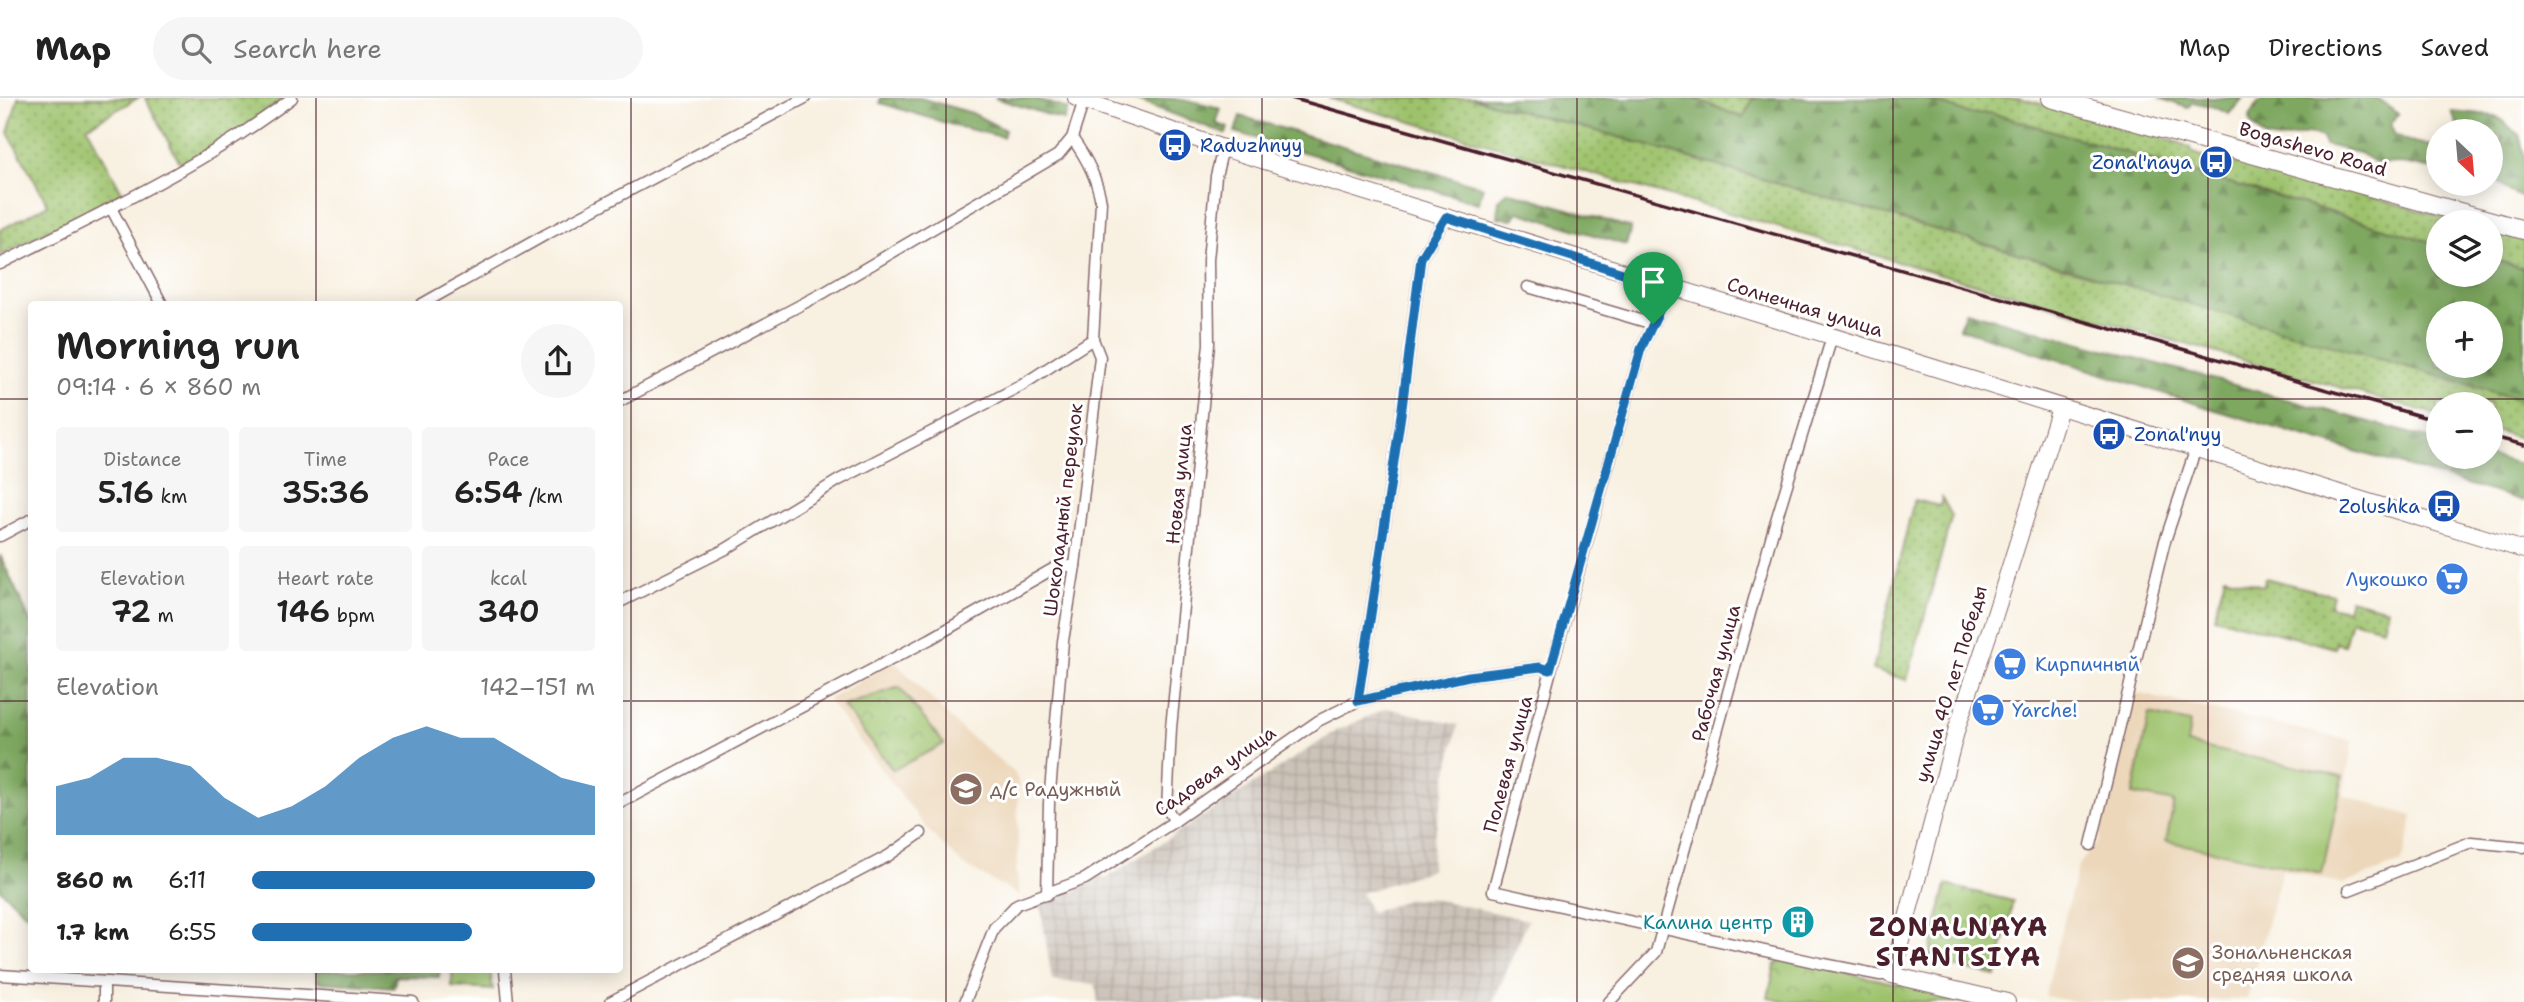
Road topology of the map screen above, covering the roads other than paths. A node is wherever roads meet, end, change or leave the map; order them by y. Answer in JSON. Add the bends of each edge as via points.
{"nodes":[{"id":1,"x":292,"y":98,"type":"edge"},
{"id":2,"x":804,"y":98,"type":"edge"},
{"id":3,"x":2051,"y":98,"type":"edge"},
{"id":4,"x":1080,"y":99,"type":"edge"},
{"id":5,"x":1072,"y":138,"type":"junction"},
{"id":6,"x":1223,"y":148,"type":"junction"},
{"id":7,"x":111,"y":208,"type":"junction"},
{"id":8,"x":1446,"y":217,"type":"junction"},
{"id":9,"x":2524,"y":230,"type":"edge"},
{"id":10,"x":0,"y":264,"type":"edge"},
{"id":11,"x":1528,"y":287,"type":"dead end"},
{"id":12,"x":1670,"y":288,"type":"junction"},
{"id":13,"x":160,"y":301,"type":"edge"},
{"id":14,"x":427,"y":301,"type":"edge"},
{"id":15,"x":1653,"y":324,"type":"junction"},
{"id":16,"x":1832,"y":337,"type":"junction"},
{"id":17,"x":1093,"y":339,"type":"junction"},
{"id":18,"x":623,"y":399,"type":"edge"},
{"id":19,"x":2060,"y":408,"type":"junction"},
{"id":20,"x":2196,"y":449,"type":"junction"},
{"id":21,"x":28,"y":521,"type":"edge"},
{"id":22,"x":0,"y":536,"type":"edge"},
{"id":23,"x":2524,"y":550,"type":"edge"},
{"id":24,"x":1075,"y":566,"type":"junction"},
{"id":25,"x":623,"y":600,"type":"edge"},
{"id":26,"x":1550,"y":670,"type":"junction"},
{"id":27,"x":1358,"y":701,"type":"junction"},
{"id":28,"x":623,"y":801,"type":"edge"},
{"id":29,"x":1175,"y":821,"type":"junction"},
{"id":30,"x":921,"y":833,"type":"dead end"},
{"id":31,"x":2091,"y":845,"type":"dead end"},
{"id":32,"x":2524,"y":847,"type":"edge"},
{"id":33,"x":2349,"y":890,"type":"dead end"},
{"id":34,"x":1046,"y":895,"type":"junction"},
{"id":35,"x":1662,"y":928,"type":"junction"},
{"id":36,"x":505,"y":973,"type":"edge"},
{"id":37,"x":0,"y":975,"type":"edge"},
{"id":38,"x":1892,"y":975,"type":"junction"},
{"id":39,"x":104,"y":982,"type":"junction"},
{"id":40,"x":104,"y":1002,"type":"edge"},
{"id":41,"x":413,"y":1002,"type":"edge"},
{"id":42,"x":508,"y":1002,"type":"edge"},
{"id":43,"x":610,"y":1002,"type":"edge"},
{"id":44,"x":965,"y":1002,"type":"edge"},
{"id":45,"x":1609,"y":1002,"type":"edge"},
{"id":46,"x":2007,"y":1002,"type":"edge"}],
"edges":[{"from":1,"to":7,"type":"street","via":[[217,150]]},
{"from":2,"to":14,"type":"street"},
{"from":3,"to":9,"type":"main road","name":"Bogashevo Road"},
{"from":4,"to":5,"type":"street"},
{"from":4,"to":6,"type":"street","name":"Солнечная улица"},
{"from":5,"to":17,"type":"street","name":"Шоколадный переулок","via":[[1083,153],[1101,202]]},
{"from":5,"to":18,"type":"street","via":[[1058,155],[1031,172],[825,292]]},
{"from":6,"to":8,"type":"street","name":"Солнечная улица"},
{"from":6,"to":29,"type":"street","name":"Новая улица","via":[[1212,212],[1209,344],[1171,728],[1167,808]]},
{"from":7,"to":10,"type":"street"},
{"from":7,"to":13,"type":"street"},
{"from":8,"to":12,"type":"street","name":"Солнечная улица"},
{"from":8,"to":27,"type":"street","via":[[1421,258]]},
{"from":11,"to":15,"type":"street"},
{"from":12,"to":15,"type":"street","name":"Полевая улица"},
{"from":12,"to":16,"type":"street","name":"Солнечная улица"},
{"from":15,"to":26,"type":"street","name":"Полевая улица","via":[[1641,349]]},
{"from":16,"to":19,"type":"street","name":"Солнечная улица"},
{"from":16,"to":35,"type":"street","name":"Рабочая улица"},
{"from":17,"to":24,"type":"street","name":"Шоколадный переулок","via":[[1100,358]]},
{"from":17,"to":25,"type":"street","via":[[1022,385],[839,480],[726,549]]},
{"from":19,"to":20,"type":"street","name":"Солнечная улица"},
{"from":19,"to":38,"type":"street","name":"улица 40 лет Победы","via":[[1957,728]]},
{"from":20,"to":23,"type":"street","name":"Солнечная улица"},
{"from":20,"to":31,"type":"street","via":[[2154,579]]},
{"from":21,"to":22,"type":"street"},
{"from":24,"to":28,"type":"street","via":[[1058,566]]},
{"from":24,"to":34,"type":"street","name":"Шоколадный переулок","via":[[1063,641]]},
{"from":26,"to":27,"type":"street","name":"Садовая улица","via":[[1540,667],[1469,676]]},
{"from":26,"to":35,"type":"street","name":"Полевая улица","via":[[1493,891]]},
{"from":27,"to":29,"type":"street","name":"Садовая улица","via":[[1318,721]]},
{"from":29,"to":34,"type":"street","name":"Садовая улица","via":[[1085,879]]},
{"from":30,"to":43,"type":"street","via":[[888,856]]},
{"from":32,"to":33,"type":"street","via":[[2471,842]]},
{"from":34,"to":44,"type":"street","name":"Садовая улица","via":[[1017,904],[994,928]]},
{"from":35,"to":38,"type":"street"},
{"from":35,"to":45,"type":"street","name":"Рабочая улица","via":[[1656,951]]},
{"from":36,"to":42,"type":"street"},
{"from":37,"to":39,"type":"street"},
{"from":38,"to":46,"type":"street"},
{"from":39,"to":40,"type":"street"},
{"from":39,"to":41,"type":"street"}]}
